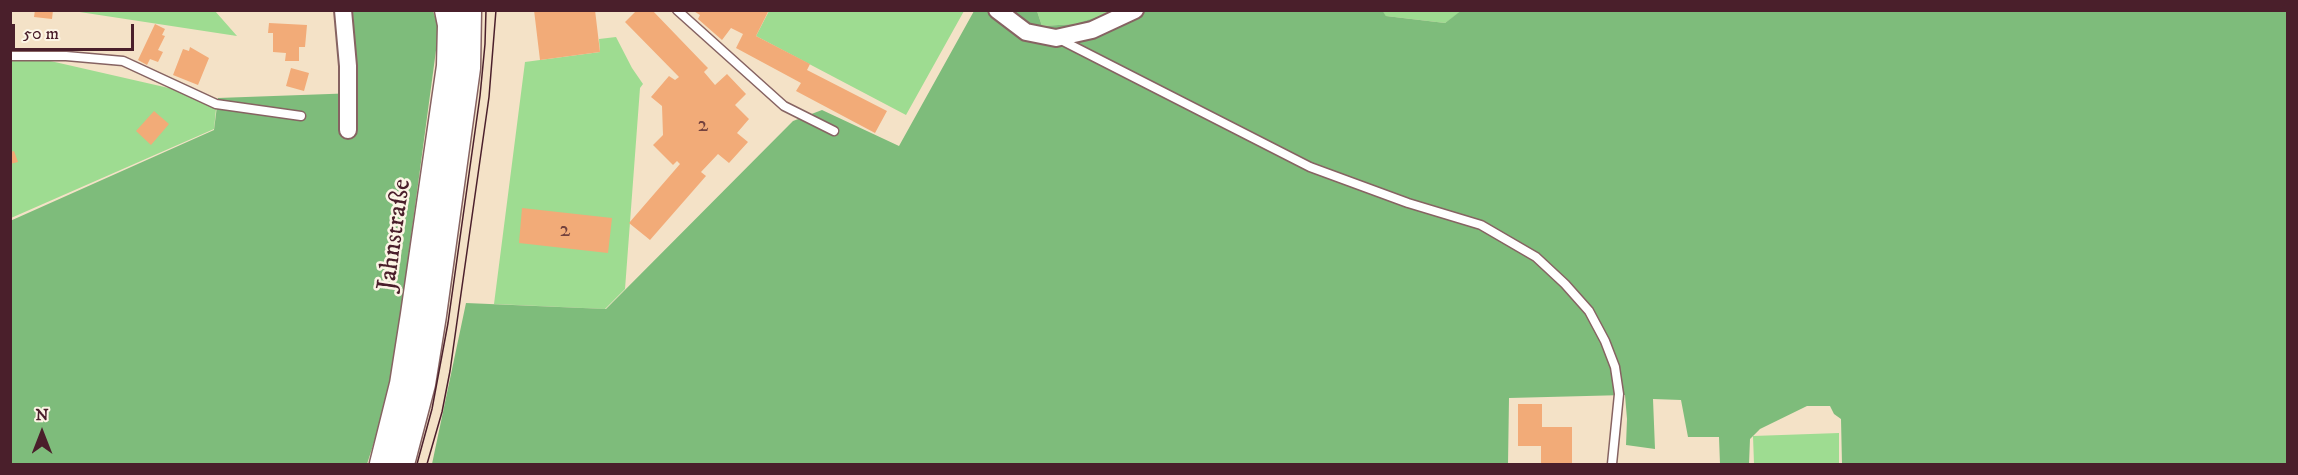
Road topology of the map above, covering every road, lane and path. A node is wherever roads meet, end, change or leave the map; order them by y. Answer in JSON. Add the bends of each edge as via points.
{"nodes":[{"id":1,"x":343,"y":10,"type":"edge"},
{"id":2,"x":447,"y":10,"type":"edge"},
{"id":3,"x":469,"y":10,"type":"edge"},
{"id":4,"x":677,"y":10,"type":"edge"},
{"id":5,"x":997,"y":10,"type":"edge"},
{"id":6,"x":1135,"y":10,"type":"edge"},
{"id":7,"x":1056,"y":38,"type":"junction"},
{"id":8,"x":10,"y":56,"type":"edge"},
{"id":9,"x":301,"y":116,"type":"dead end"},
{"id":10,"x":348,"y":130,"type":"dead end"},
{"id":11,"x":834,"y":131,"type":"dead end"},
{"id":12,"x":382,"y":465,"type":"edge"},
{"id":13,"x":402,"y":465,"type":"edge"},
{"id":14,"x":1612,"y":465,"type":"edge"}],
"edges":[{"from":1,"to":10,"type":"street"},
{"from":2,"to":12,"type":"main road","name":"Jahnstraße","via":[[449,66],[402,384]]},
{"from":3,"to":13,"type":"main road","name":"Jahnstraße","via":[[467,79],[438,283],[423,384]]},
{"from":4,"to":11,"type":"lane","via":[[784,106]]},
{"from":5,"to":7,"type":"street","via":[[1026,32]]},
{"from":6,"to":7,"type":"street","via":[[1092,30]]},
{"from":7,"to":14,"type":"lane","via":[[1310,167],[1480,225],[1536,257],[1588,311],[1615,367],[1619,394]]},
{"from":8,"to":9,"type":"lane","via":[[123,61],[216,104]]}]}
